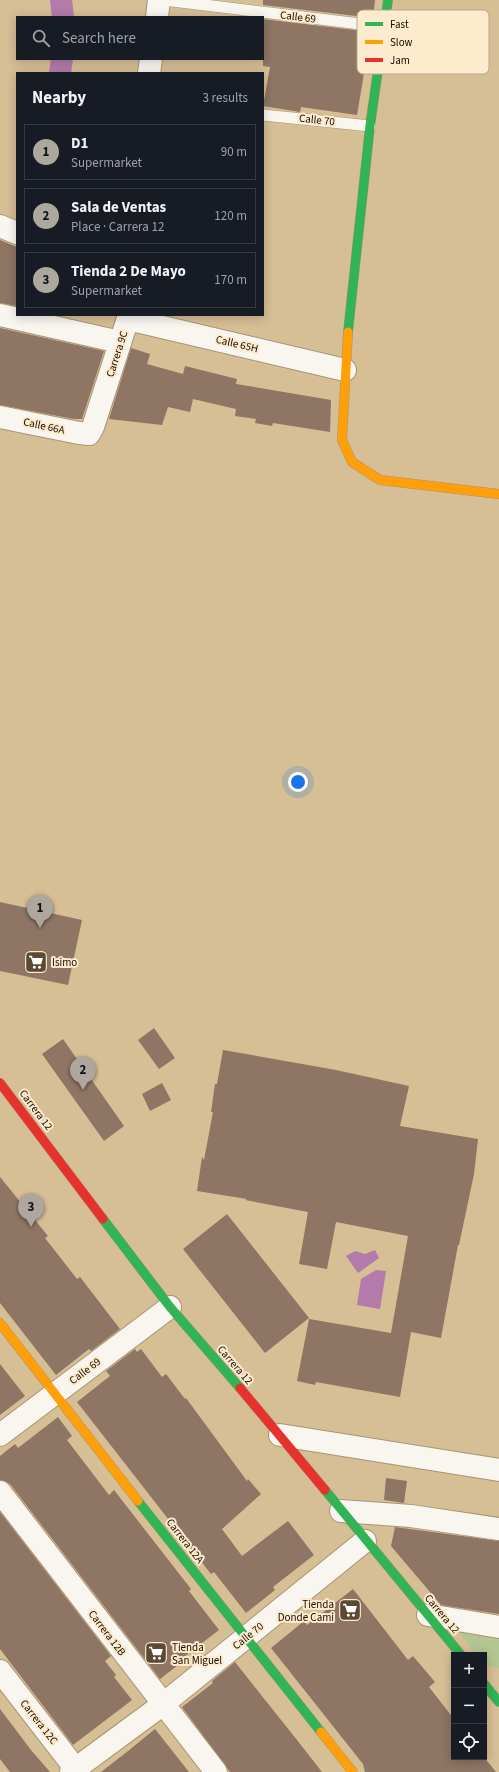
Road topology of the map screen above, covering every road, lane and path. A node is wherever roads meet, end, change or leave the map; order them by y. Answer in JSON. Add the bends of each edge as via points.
{"nodes":[{"id":1,"x":159,"y":0,"type":"edge"},
{"id":2,"x":164,"y":0,"type":"edge"},
{"id":3,"x":388,"y":0,"type":"edge"},
{"id":4,"x":387,"y":10,"type":"edge"},
{"id":5,"x":157,"y":16,"type":"edge"},
{"id":6,"x":357,"y":24,"type":"edge"},
{"id":7,"x":151,"y":60,"type":"edge"},
{"id":8,"x":149,"y":72,"type":"edge"},
{"id":9,"x":378,"y":74,"type":"edge"},
{"id":10,"x":264,"y":115,"type":"edge"},
{"id":11,"x":370,"y":126,"type":"junction"},
{"id":12,"x":0,"y":226,"type":"edge"},
{"id":13,"x":16,"y":233,"type":"edge"},
{"id":14,"x":0,"y":315,"type":"edge"},
{"id":15,"x":129,"y":317,"type":"edge"},
{"id":16,"x":120,"y":342,"type":"junction"},
{"id":17,"x":345,"y":370,"type":"junction"},
{"id":18,"x":0,"y":417,"type":"edge"},
{"id":19,"x":89,"y":434,"type":"joint"},
{"id":20,"x":499,"y":494,"type":"edge"},
{"id":21,"x":0,"y":1083,"type":"edge"},
{"id":22,"x":170,"y":1307,"type":"junction"},
{"id":23,"x":0,"y":1324,"type":"edge"},
{"id":24,"x":55,"y":1393,"type":"junction"},
{"id":25,"x":0,"y":1435,"type":"edge"},
{"id":26,"x":280,"y":1435,"type":"junction"},
{"id":27,"x":499,"y":1470,"type":"edge"},
{"id":28,"x":0,"y":1492,"type":"edge"},
{"id":29,"x":341,"y":1511,"type":"junction"},
{"id":30,"x":499,"y":1529,"type":"edge"},
{"id":31,"x":365,"y":1541,"type":"junction"},
{"id":32,"x":428,"y":1615,"type":"junction"},
{"id":33,"x":499,"y":1627,"type":"edge"},
{"id":34,"x":246,"y":1639,"type":"junction"},
{"id":35,"x":458,"y":1652,"type":"edge"},
{"id":36,"x":0,"y":1671,"type":"edge"},
{"id":37,"x":162,"y":1704,"type":"junction"},
{"id":38,"x":75,"y":1771,"type":"edge"},
{"id":39,"x":216,"y":1772,"type":"edge"},
{"id":40,"x":353,"y":1772,"type":"edge"}],
"edges":[{"from":1,"to":5,"type":"street"},
{"from":2,"to":6,"type":"lane","name":"Calle 69"},
{"from":3,"to":4,"type":"street"},
{"from":7,"to":8,"type":"street"},
{"from":9,"to":11,"type":"street"},
{"from":10,"to":11,"type":"lane","name":"Calle 70"},
{"from":11,"to":17,"type":"street"},
{"from":12,"to":13,"type":"street"},
{"from":14,"to":16,"type":"street"},
{"from":15,"to":16,"type":"street","name":"Carrera 9C"},
{"from":15,"to":17,"type":"street","name":"Calle 65H"},
{"from":16,"to":19,"type":"street","name":"Carrera 9C"},
{"from":17,"to":20,"type":"street","via":[[342,440],[352,462],[380,480]]},
{"from":18,"to":19,"type":"street","name":"Calle 66A"},
{"from":21,"to":22,"type":"street","name":"Carrera 12"},
{"from":22,"to":24,"type":"street","name":"Calle 69"},
{"from":22,"to":26,"type":"street","name":"Carrera 12"},
{"from":23,"to":24,"type":"street","name":"Carrera 12A"},
{"from":24,"to":25,"type":"street","name":"Calle 69"},
{"from":24,"to":34,"type":"street","name":"Carrera 12A"},
{"from":26,"to":27,"type":"street"},
{"from":26,"to":29,"type":"street","name":"Carrera 12"},
{"from":28,"to":37,"type":"street","name":"Carrera 12B"},
{"from":29,"to":30,"type":"street","via":[[411,1516]]},
{"from":29,"to":31,"type":"street","name":"Carrera 12"},
{"from":31,"to":32,"type":"street","name":"Carrera 12"},
{"from":31,"to":34,"type":"street","name":"Calle 70"},
{"from":32,"to":33,"type":"street"},
{"from":32,"to":35,"type":"street","name":"Carrera 12"},
{"from":34,"to":37,"type":"street","name":"Calle 70"},
{"from":34,"to":40,"type":"street","name":"Carrera 12A"},
{"from":36,"to":38,"type":"street","name":"Carrera 12C"},
{"from":37,"to":38,"type":"street","name":"Calle 70"},
{"from":37,"to":39,"type":"street","name":"Carrera 12B"}]}
